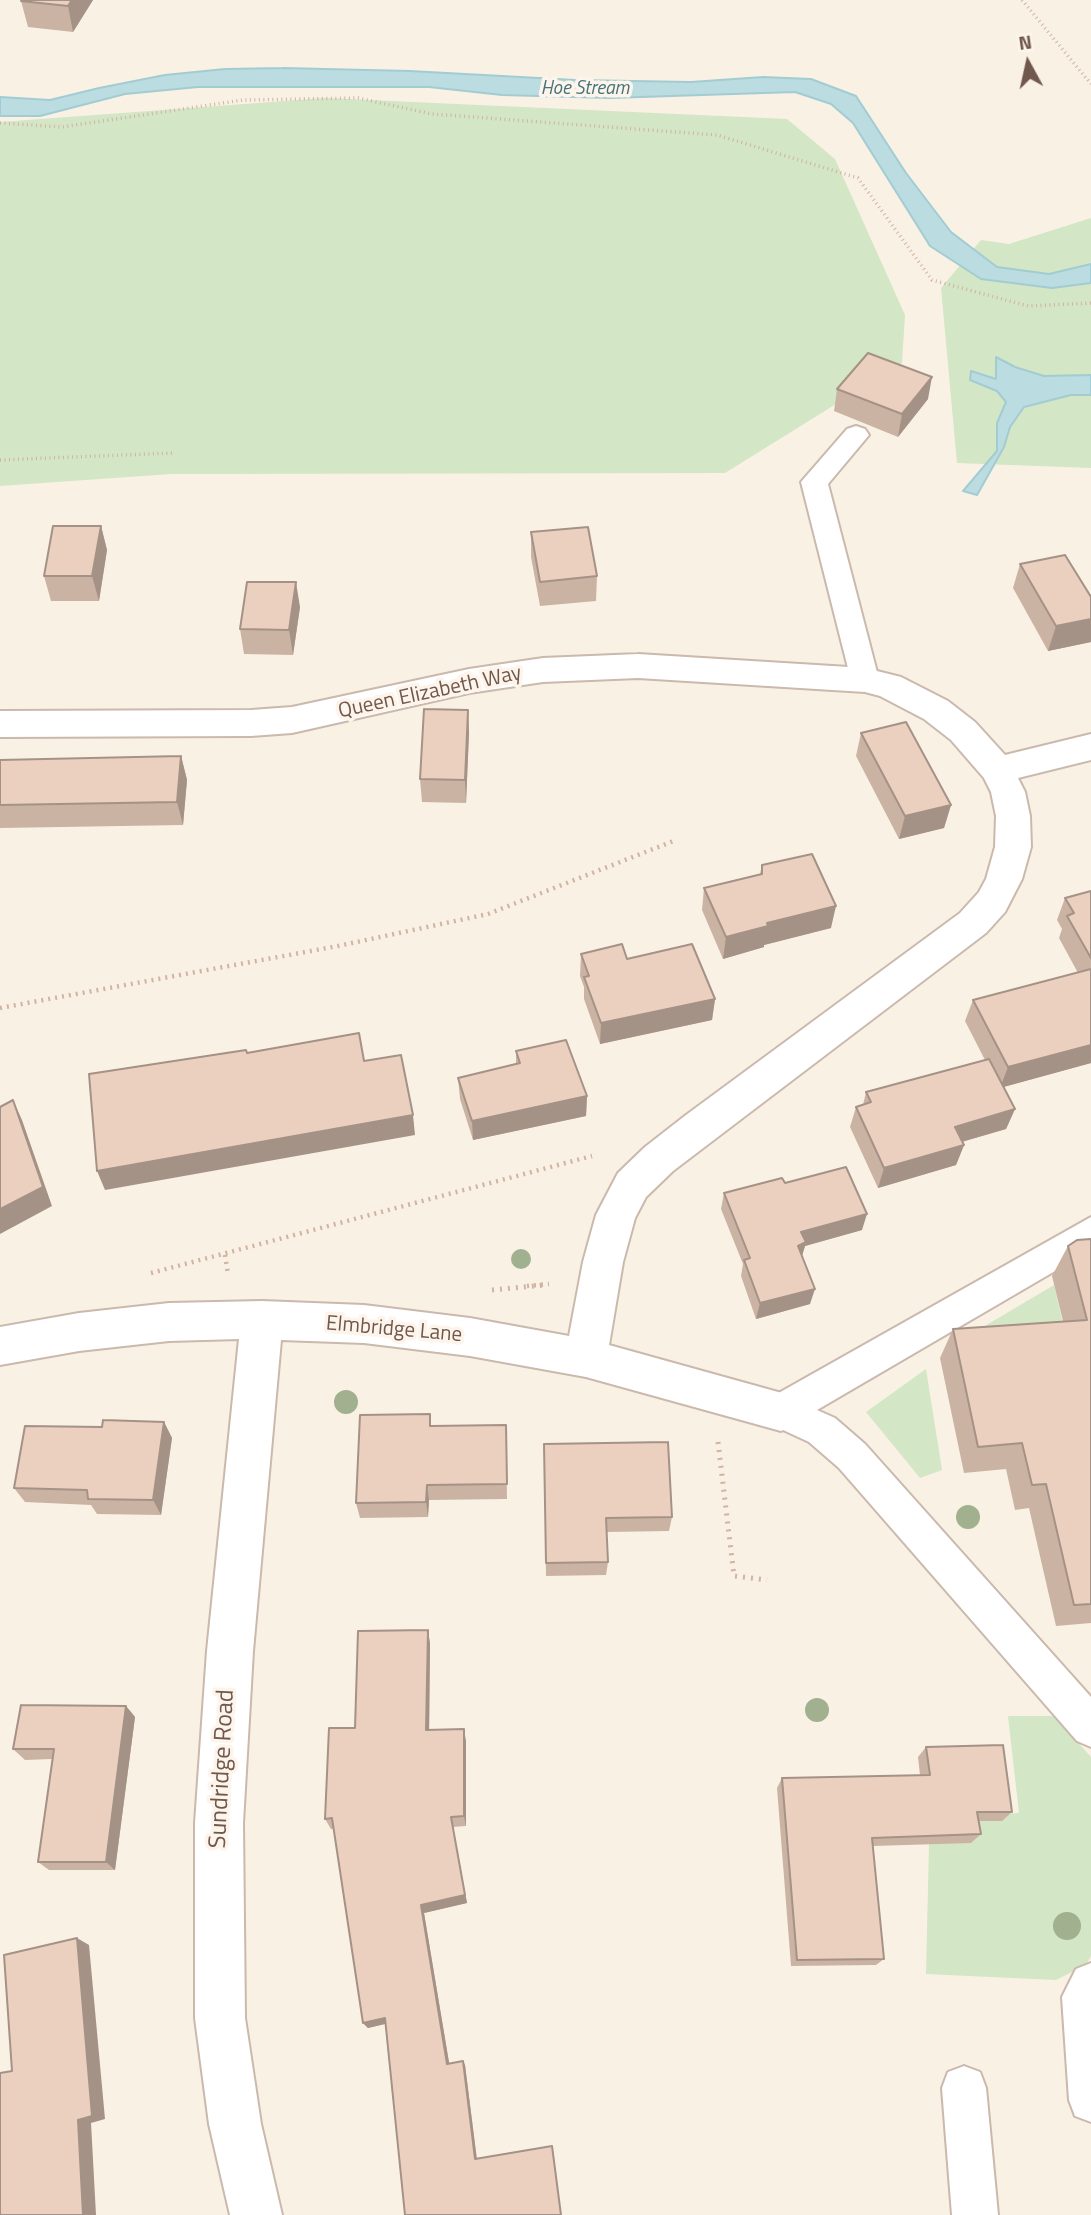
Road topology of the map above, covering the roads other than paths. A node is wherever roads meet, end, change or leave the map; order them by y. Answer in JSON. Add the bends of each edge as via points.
{"nodes":[{"id":1,"x":856,"y":435,"type":"dead end"},
{"id":2,"x":865,"y":680,"type":"junction"},
{"id":3,"x":0,"y":724,"type":"edge"},
{"id":4,"x":1091,"y":747,"type":"edge"},
{"id":5,"x":997,"y":770,"type":"junction"},
{"id":6,"x":1091,"y":1232,"type":"edge"},
{"id":7,"x":262,"y":1320,"type":"junction"},
{"id":8,"x":0,"y":1346,"type":"edge"},
{"id":9,"x":586,"y":1358,"type":"junction"},
{"id":10,"x":781,"y":1411,"type":"junction"},
{"id":11,"x":1091,"y":1727,"type":"edge"},
{"id":12,"x":1091,"y":1984,"type":"edge"},
{"id":13,"x":964,"y":2088,"type":"dead end"},
{"id":14,"x":1091,"y":2100,"type":"edge"},
{"id":15,"x":256,"y":2215,"type":"edge"},
{"id":16,"x":975,"y":2215,"type":"edge"}],
"edges":[{"from":1,"to":2,"type":"lane","via":[[814,482]]},
{"from":2,"to":3,"type":"street","name":"Queen Elizabeth Way","via":[[638,666],[582,667],[469,681],[292,720]]},
{"from":2,"to":5,"type":"street","name":"Queen Elizabeth Way","via":[[889,686],[936,710],[963,731]]},
{"from":4,"to":5,"type":"street"},
{"from":5,"to":9,"type":"street","name":"Queen Elizabeth Way","via":[[1008,792],[1013,846],[992,902],[973,923],[700,1126],[632,1185],[616,1215],[603,1262]]},
{"from":6,"to":10,"type":"lane"},
{"from":7,"to":8,"type":"street","name":"Elmbridge Lane","via":[[169,1322]]},
{"from":7,"to":9,"type":"street","name":"Elmbridge Lane","via":[[365,1324]]},
{"from":7,"to":15,"type":"street","name":"Sundridge Road","via":[[230,1651],[219,1823],[220,2018],[235,2124]]},
{"from":9,"to":10,"type":"street","name":"Elmbridge Lane"},
{"from":10,"to":11,"type":"lane","via":[[822,1430],[852,1456]]},
{"from":12,"to":14,"type":"lane","via":[[1083,1997]]},
{"from":13,"to":16,"type":"lane"}]}
